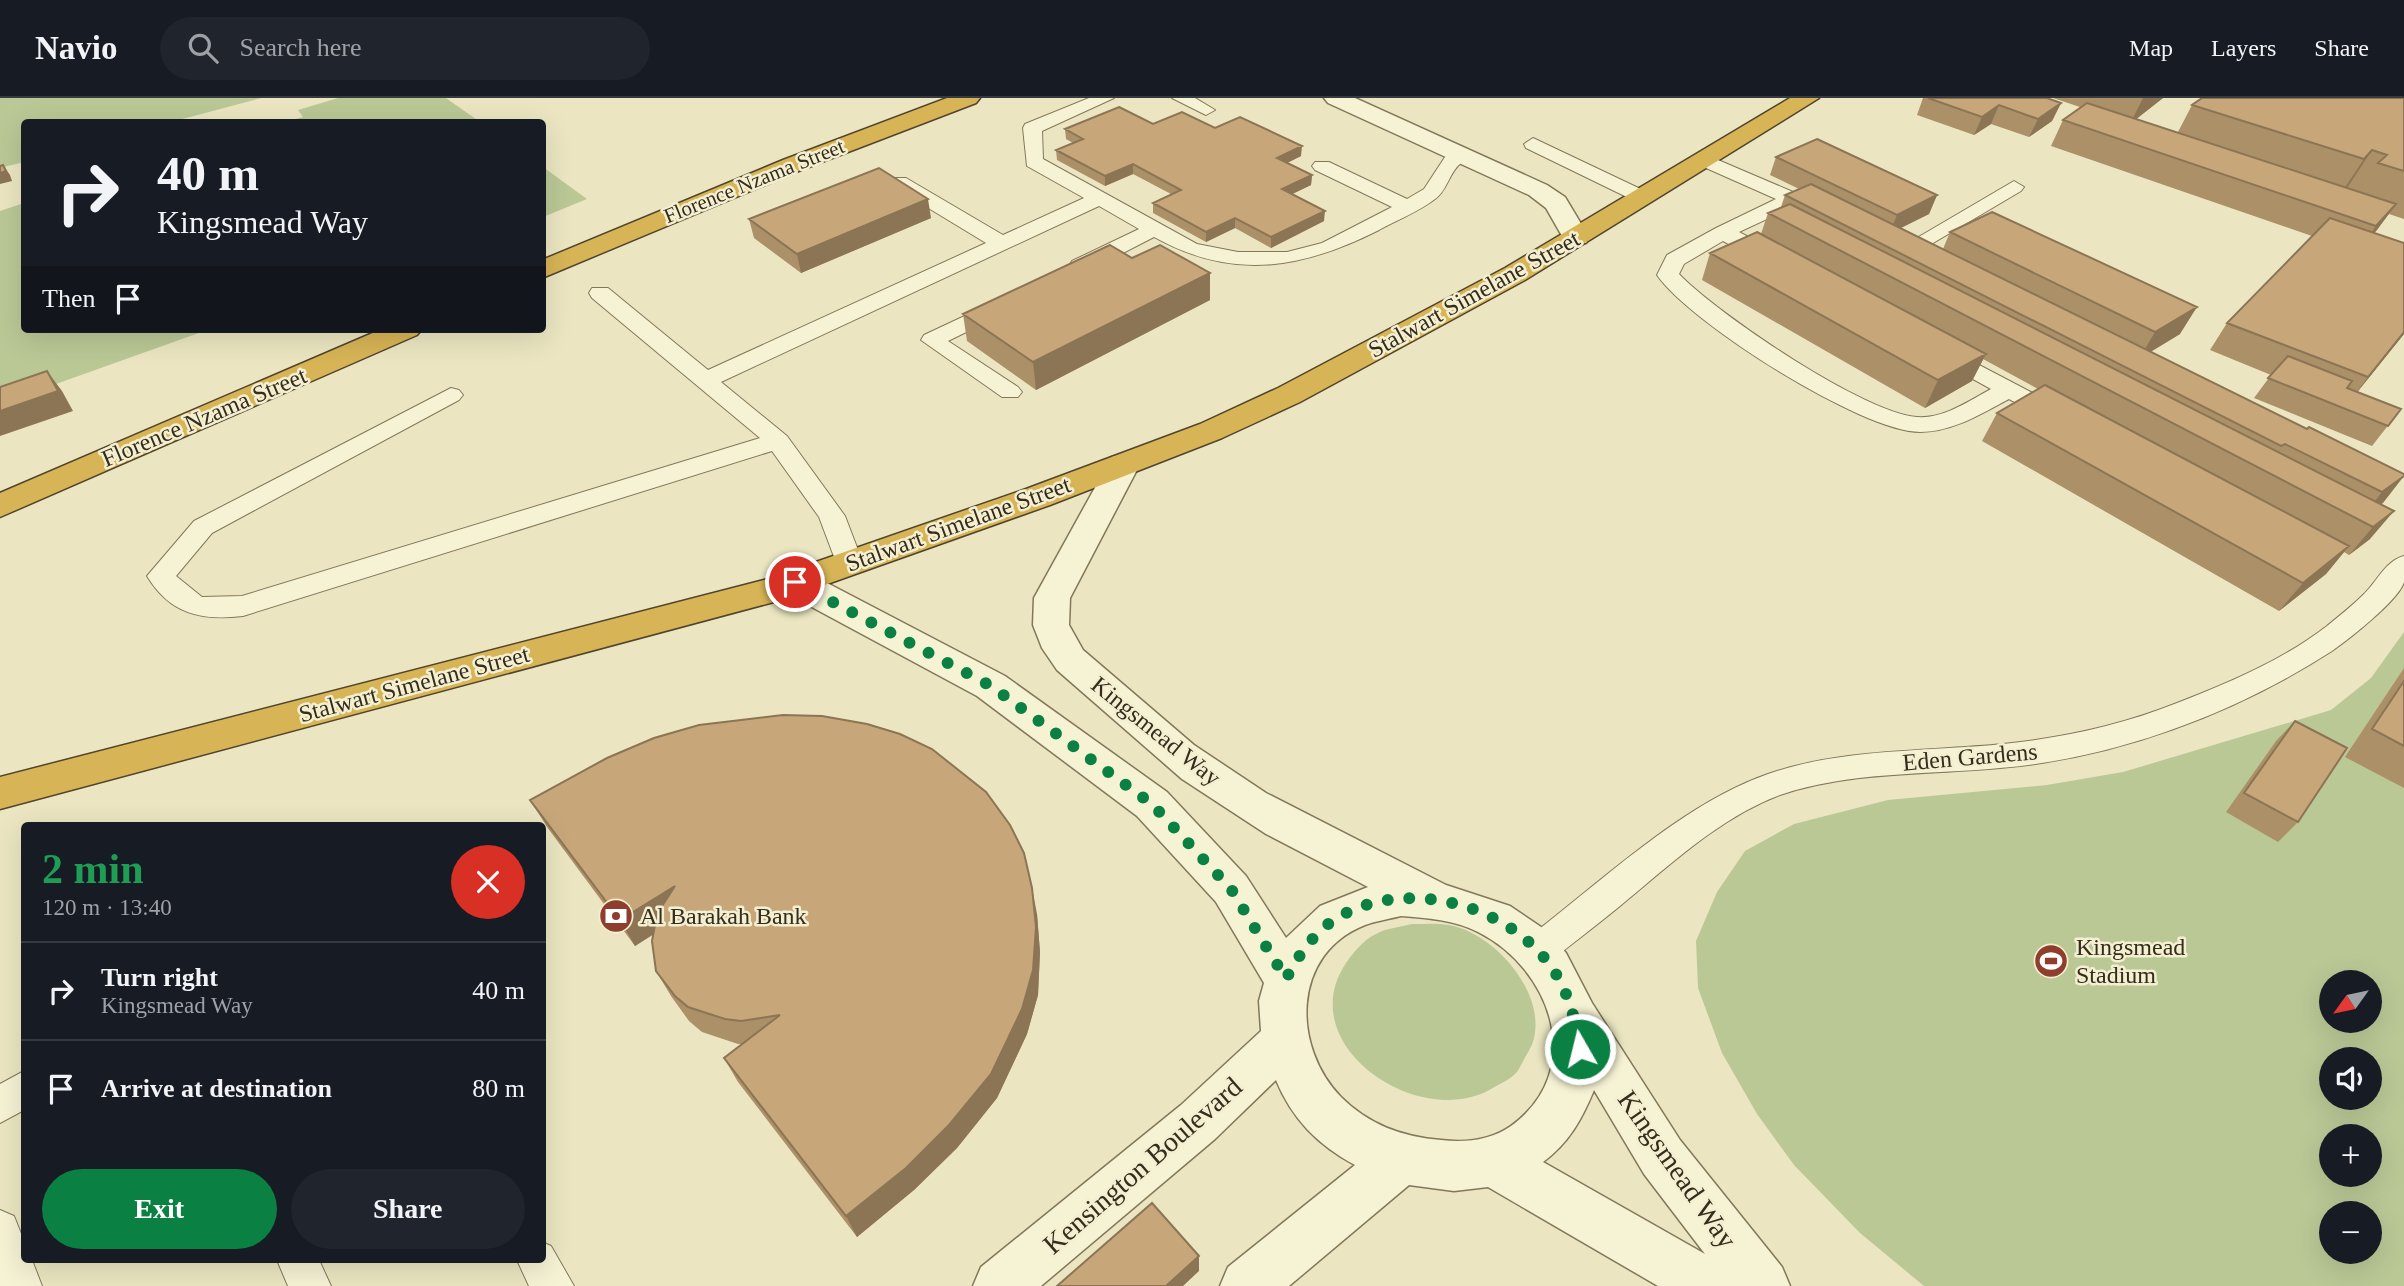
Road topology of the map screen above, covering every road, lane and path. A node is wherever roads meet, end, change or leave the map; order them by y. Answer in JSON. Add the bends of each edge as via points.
{"nodes":[{"id":1,"x":968,"y":98,"type":"edge"},
{"id":2,"x":1105,"y":98,"type":"edge"},
{"id":3,"x":1181,"y":98,"type":"edge"},
{"id":4,"x":1336,"y":98,"type":"edge"},
{"id":5,"x":1807,"y":98,"type":"edge"},
{"id":6,"x":1206,"y":110,"type":"dead end"},
{"id":7,"x":1533,"y":145,"type":"dead end"},
{"id":8,"x":1463,"y":155,"type":"junction"},
{"id":9,"x":1704,"y":160,"type":"junction"},
{"id":10,"x":1322,"y":166,"type":"dead end"},
{"id":11,"x":899,"y":182,"type":"edge"},
{"id":12,"x":2014,"y":187,"type":"dead end"},
{"id":13,"x":1642,"y":197,"type":"junction"},
{"id":14,"x":1100,"y":198,"type":"junction"},
{"id":15,"x":1793,"y":199,"type":"junction"},
{"id":16,"x":1408,"y":207,"type":"junction"},
{"id":17,"x":1830,"y":217,"type":"edge"},
{"id":18,"x":1154,"y":229,"type":"junction"},
{"id":19,"x":1723,"y":232,"type":"junction"},
{"id":20,"x":1576,"y":237,"type":"junction"},
{"id":21,"x":1879,"y":240,"type":"edge"},
{"id":22,"x":1001,"y":243,"type":"junction"},
{"id":23,"x":1904,"y":252,"type":"junction"},
{"id":24,"x":1929,"y":265,"type":"edge"},
{"id":25,"x":546,"y":268,"type":"edge"},
{"id":26,"x":1799,"y":273,"type":"edge"},
{"id":27,"x":1056,"y":278,"type":"edge"},
{"id":28,"x":600,"y":293,"type":"dead end"},
{"id":29,"x":1019,"y":297,"type":"edge"},
{"id":30,"x":398,"y":333,"type":"edge"},
{"id":31,"x":1926,"y":344,"type":"edge"},
{"id":32,"x":706,"y":380,"type":"junction"},
{"id":33,"x":2009,"y":389,"type":"junction"},
{"id":34,"x":1010,"y":392,"type":"dead end"},
{"id":35,"x":451,"y":395,"type":"dead end"},
{"id":36,"x":2080,"y":428,"type":"edge"},
{"id":37,"x":778,"y":441,"type":"junction"},
{"id":38,"x":1124,"y":464,"type":"junction"},
{"id":39,"x":0,"y":506,"type":"edge"},
{"id":40,"x":849,"y":563,"type":"junction"},
{"id":41,"x":2404,"y":565,"type":"edge"},
{"id":42,"x":795,"y":582,"type":"junction"},
{"id":43,"x":0,"y":793,"type":"edge"},
{"id":44,"x":1438,"y":900,"type":"junction"},
{"id":45,"x":1537,"y":951,"type":"junction"},
{"id":46,"x":1286,"y":979,"type":"junction"},
{"id":47,"x":1574,"y":1014,"type":"junction"},
{"id":48,"x":1283,"y":1041,"type":"junction"},
{"id":49,"x":21,"y":1091,"type":"edge"},
{"id":50,"x":0,"y":1105,"type":"edge"},
{"id":51,"x":1399,"y":1161,"type":"junction"},
{"id":52,"x":1492,"y":1161,"type":"junction"},
{"id":53,"x":0,"y":1230,"type":"edge"},
{"id":54,"x":298,"y":1263,"type":"edge"},
{"id":55,"x":539,"y":1263,"type":"edge"},
{"id":56,"x":21,"y":1286,"type":"edge"},
{"id":57,"x":310,"y":1286,"type":"edge"},
{"id":58,"x":553,"y":1286,"type":"edge"},
{"id":59,"x":1000,"y":1286,"type":"edge"},
{"id":60,"x":1247,"y":1286,"type":"edge"},
{"id":61,"x":1709,"y":1286,"type":"edge"},
{"id":62,"x":1763,"y":1286,"type":"edge"}],
"edges":[{"from":1,"to":25,"type":"highway","name":"Florence Nzama Street","via":[[792,165]]},
{"from":2,"to":14,"type":"lane","via":[[1032,128],[1034,162]]},
{"from":3,"to":6,"type":"lane"},
{"from":4,"to":8,"type":"street"},
{"from":5,"to":9,"type":"highway","name":"Stalwart Simelane Street"},
{"from":7,"to":13,"type":"lane"},
{"from":8,"to":16,"type":"lane","via":[[1452,161],[1431,193]]},
{"from":8,"to":20,"type":"street","via":[[1556,203]]},
{"from":9,"to":13,"type":"highway","name":"Stalwart Simelane Street"},
{"from":9,"to":15,"type":"lane"},
{"from":10,"to":16,"type":"lane"},
{"from":11,"to":22,"type":"lane"},
{"from":12,"to":23,"type":"lane"},
{"from":13,"to":20,"type":"highway","name":"Stalwart Simelane Street"},
{"from":14,"to":18,"type":"lane"},
{"from":14,"to":22,"type":"lane"},
{"from":15,"to":17,"type":"lane"},
{"from":15,"to":19,"type":"lane"},
{"from":16,"to":18,"type":"lane","via":[[1329,247],[1287,258],[1238,258],[1191,248]]},
{"from":18,"to":27,"type":"lane"},
{"from":19,"to":26,"type":"lane"},
{"from":19,"to":33,"type":"lane","via":[[1675,260],[1668,275],[1677,289],[1751,342],[1863,408],[1894,422],[1940,424]]},
{"from":20,"to":38,"type":"highway","name":"Stalwart Simelane Street","via":[[1413,331],[1289,395]]},
{"from":21,"to":23,"type":"lane"},
{"from":22,"to":32,"type":"lane"},
{"from":23,"to":24,"type":"lane"},
{"from":28,"to":32,"type":"lane"},
{"from":29,"to":34,"type":"lane","via":[[932,340]]},
{"from":30,"to":39,"type":"highway","name":"Florence Nzama Street"},
{"from":31,"to":33,"type":"lane"},
{"from":32,"to":37,"type":"lane"},
{"from":33,"to":36,"type":"lane"},
{"from":35,"to":37,"type":"lane","via":[[203,527],[161,576],[176,597],[206,611],[243,606]]},
{"from":37,"to":40,"type":"lane","via":[[832,516]]},
{"from":38,"to":40,"type":"highway","name":"Stalwart Simelane Street"},
{"from":38,"to":44,"type":"street","name":"Kingsmead Way","via":[[1052,598],[1051,625],[1060,648],[1101,688],[1205,773],[1255,807]]},
{"from":40,"to":42,"type":"highway","name":"Stalwart Simelane Street"},
{"from":41,"to":45,"type":"lane","name":"Eden Gardens","via":[[2345,630],[2238,691],[2131,732],[2035,752],[1861,765],[1812,774],[1751,794],[1693,827]]},
{"from":42,"to":43,"type":"highway","name":"Stalwart Simelane Street"},
{"from":42,"to":46,"type":"street","via":[[991,686],[1152,804],[1231,889]]},
{"from":44,"to":45,"type":"street","via":[[1474,909],[1508,927]]},
{"from":44,"to":46,"type":"street","via":[[1401,898],[1366,905],[1337,918],[1312,938]]},
{"from":45,"to":47,"type":"street","via":[[1560,981]]},
{"from":46,"to":48,"type":"street"},
{"from":47,"to":52,"type":"street","via":[[1580,1049],[1574,1085],[1557,1118],[1530,1144]]},
{"from":47,"to":62,"type":"street","name":"Kingsmead Way","via":[[1662,1157]]},
{"from":48,"to":51,"type":"street","via":[[1297,1079],[1322,1115],[1358,1142]]},
{"from":48,"to":59,"type":"street","name":"Kensington Boulevard","via":[[1198,1122]]},
{"from":49,"to":50,"type":"lane"},
{"from":51,"to":52,"type":"street","via":[[1446,1168]]},
{"from":51,"to":60,"type":"street"},
{"from":52,"to":61,"type":"street","name":"Kingsmead Way"},
{"from":53,"to":56,"type":"lane"},
{"from":54,"to":57,"type":"lane"},
{"from":55,"to":58,"type":"lane"}]}
